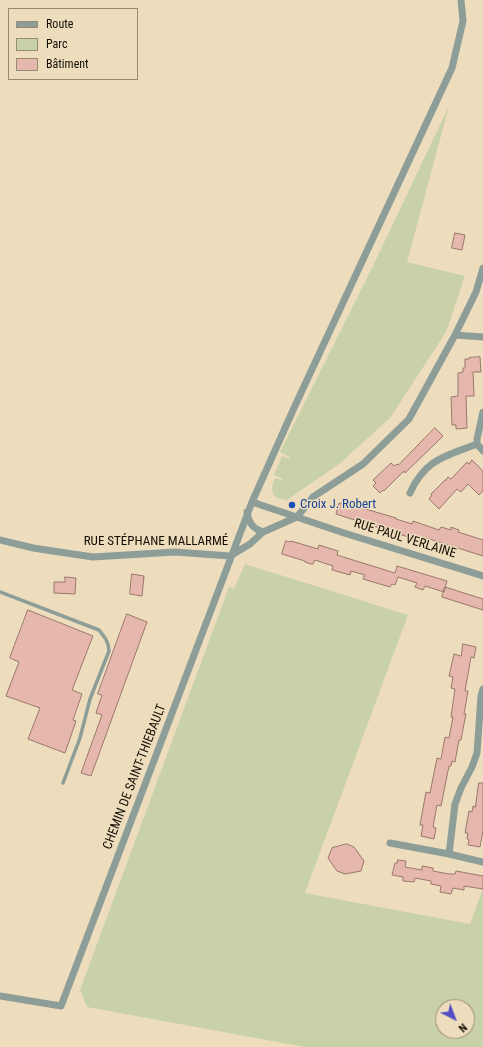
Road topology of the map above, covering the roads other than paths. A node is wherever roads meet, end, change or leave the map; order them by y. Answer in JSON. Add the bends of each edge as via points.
{"nodes":[{"id":1,"x":461,"y":0,"type":"edge"},
{"id":2,"x":483,"y":268,"type":"edge"},
{"id":3,"x":455,"y":335,"type":"junction"},
{"id":4,"x":483,"y":337,"type":"edge"},
{"id":5,"x":483,"y":412,"type":"edge"},
{"id":6,"x":478,"y":444,"type":"junction"},
{"id":7,"x":483,"y":451,"type":"edge"},
{"id":8,"x":410,"y":493,"type":"dead end"},
{"id":9,"x":252,"y":502,"type":"junction"},
{"id":10,"x":248,"y":512,"type":"junction"},
{"id":11,"x":297,"y":517,"type":"junction"},
{"id":12,"x":263,"y":532,"type":"junction"},
{"id":13,"x":0,"y":540,"type":"edge"},
{"id":14,"x":230,"y":556,"type":"junction"},
{"id":15,"x":483,"y":576,"type":"edge"},
{"id":16,"x":0,"y":592,"type":"edge"},
{"id":17,"x":483,"y":689,"type":"edge"},
{"id":18,"x":63,"y":783,"type":"dead end"},
{"id":19,"x":390,"y":843,"type":"dead end"},
{"id":20,"x":449,"y":854,"type":"junction"},
{"id":21,"x":483,"y":862,"type":"edge"},
{"id":22,"x":0,"y":996,"type":"edge"}],
"edges":[{"from":1,"to":9,"type":"street","name":"CHEMIN DE SAINT-THIEBAULT","via":[[463,21],[452,68]]},
{"from":2,"to":3,"type":"street","name":"RUE STÉPHANE MALLARMÉ","via":[[476,292]]},
{"from":3,"to":4,"type":"street"},
{"from":3,"to":11,"type":"street","name":"RUE STÉPHANE MALLARMÉ","via":[[409,419],[363,464],[313,497]]},
{"from":5,"to":6,"type":"street"},
{"from":6,"to":7,"type":"street"},
{"from":6,"to":8,"type":"street","via":[[434,462],[419,477]]},
{"from":9,"to":10,"type":"street","name":"CHEMIN DE SAINT-THIEBAULT"},
{"from":9,"to":11,"type":"street","name":"RUE PAUL VERLAINE"},
{"from":10,"to":12,"type":"street","via":[[249,521]]},
{"from":10,"to":14,"type":"street","name":"CHEMIN DE SAINT-THIEBAULT"},
{"from":11,"to":12,"type":"street","name":"RUE STÉPHANE MALLARMÉ"},
{"from":11,"to":15,"type":"street","name":"RUE PAUL VERLAINE"},
{"from":12,"to":14,"type":"street","name":"RUE STÉPHANE MALLARMÉ","via":[[250,544]]},
{"from":13,"to":14,"type":"street","name":"RUE STÉPHANE MALLARMÉ","via":[[93,557],[175,552]]},
{"from":14,"to":22,"type":"street","name":"CHEMIN DE SAINT-THIEBAULT","via":[[61,1006]]},
{"from":16,"to":18,"type":"lane","via":[[99,630],[109,644],[80,738]]},
{"from":17,"to":20,"type":"street","via":[[477,753],[455,804]]},
{"from":19,"to":20,"type":"street"},
{"from":20,"to":21,"type":"street"}]}
